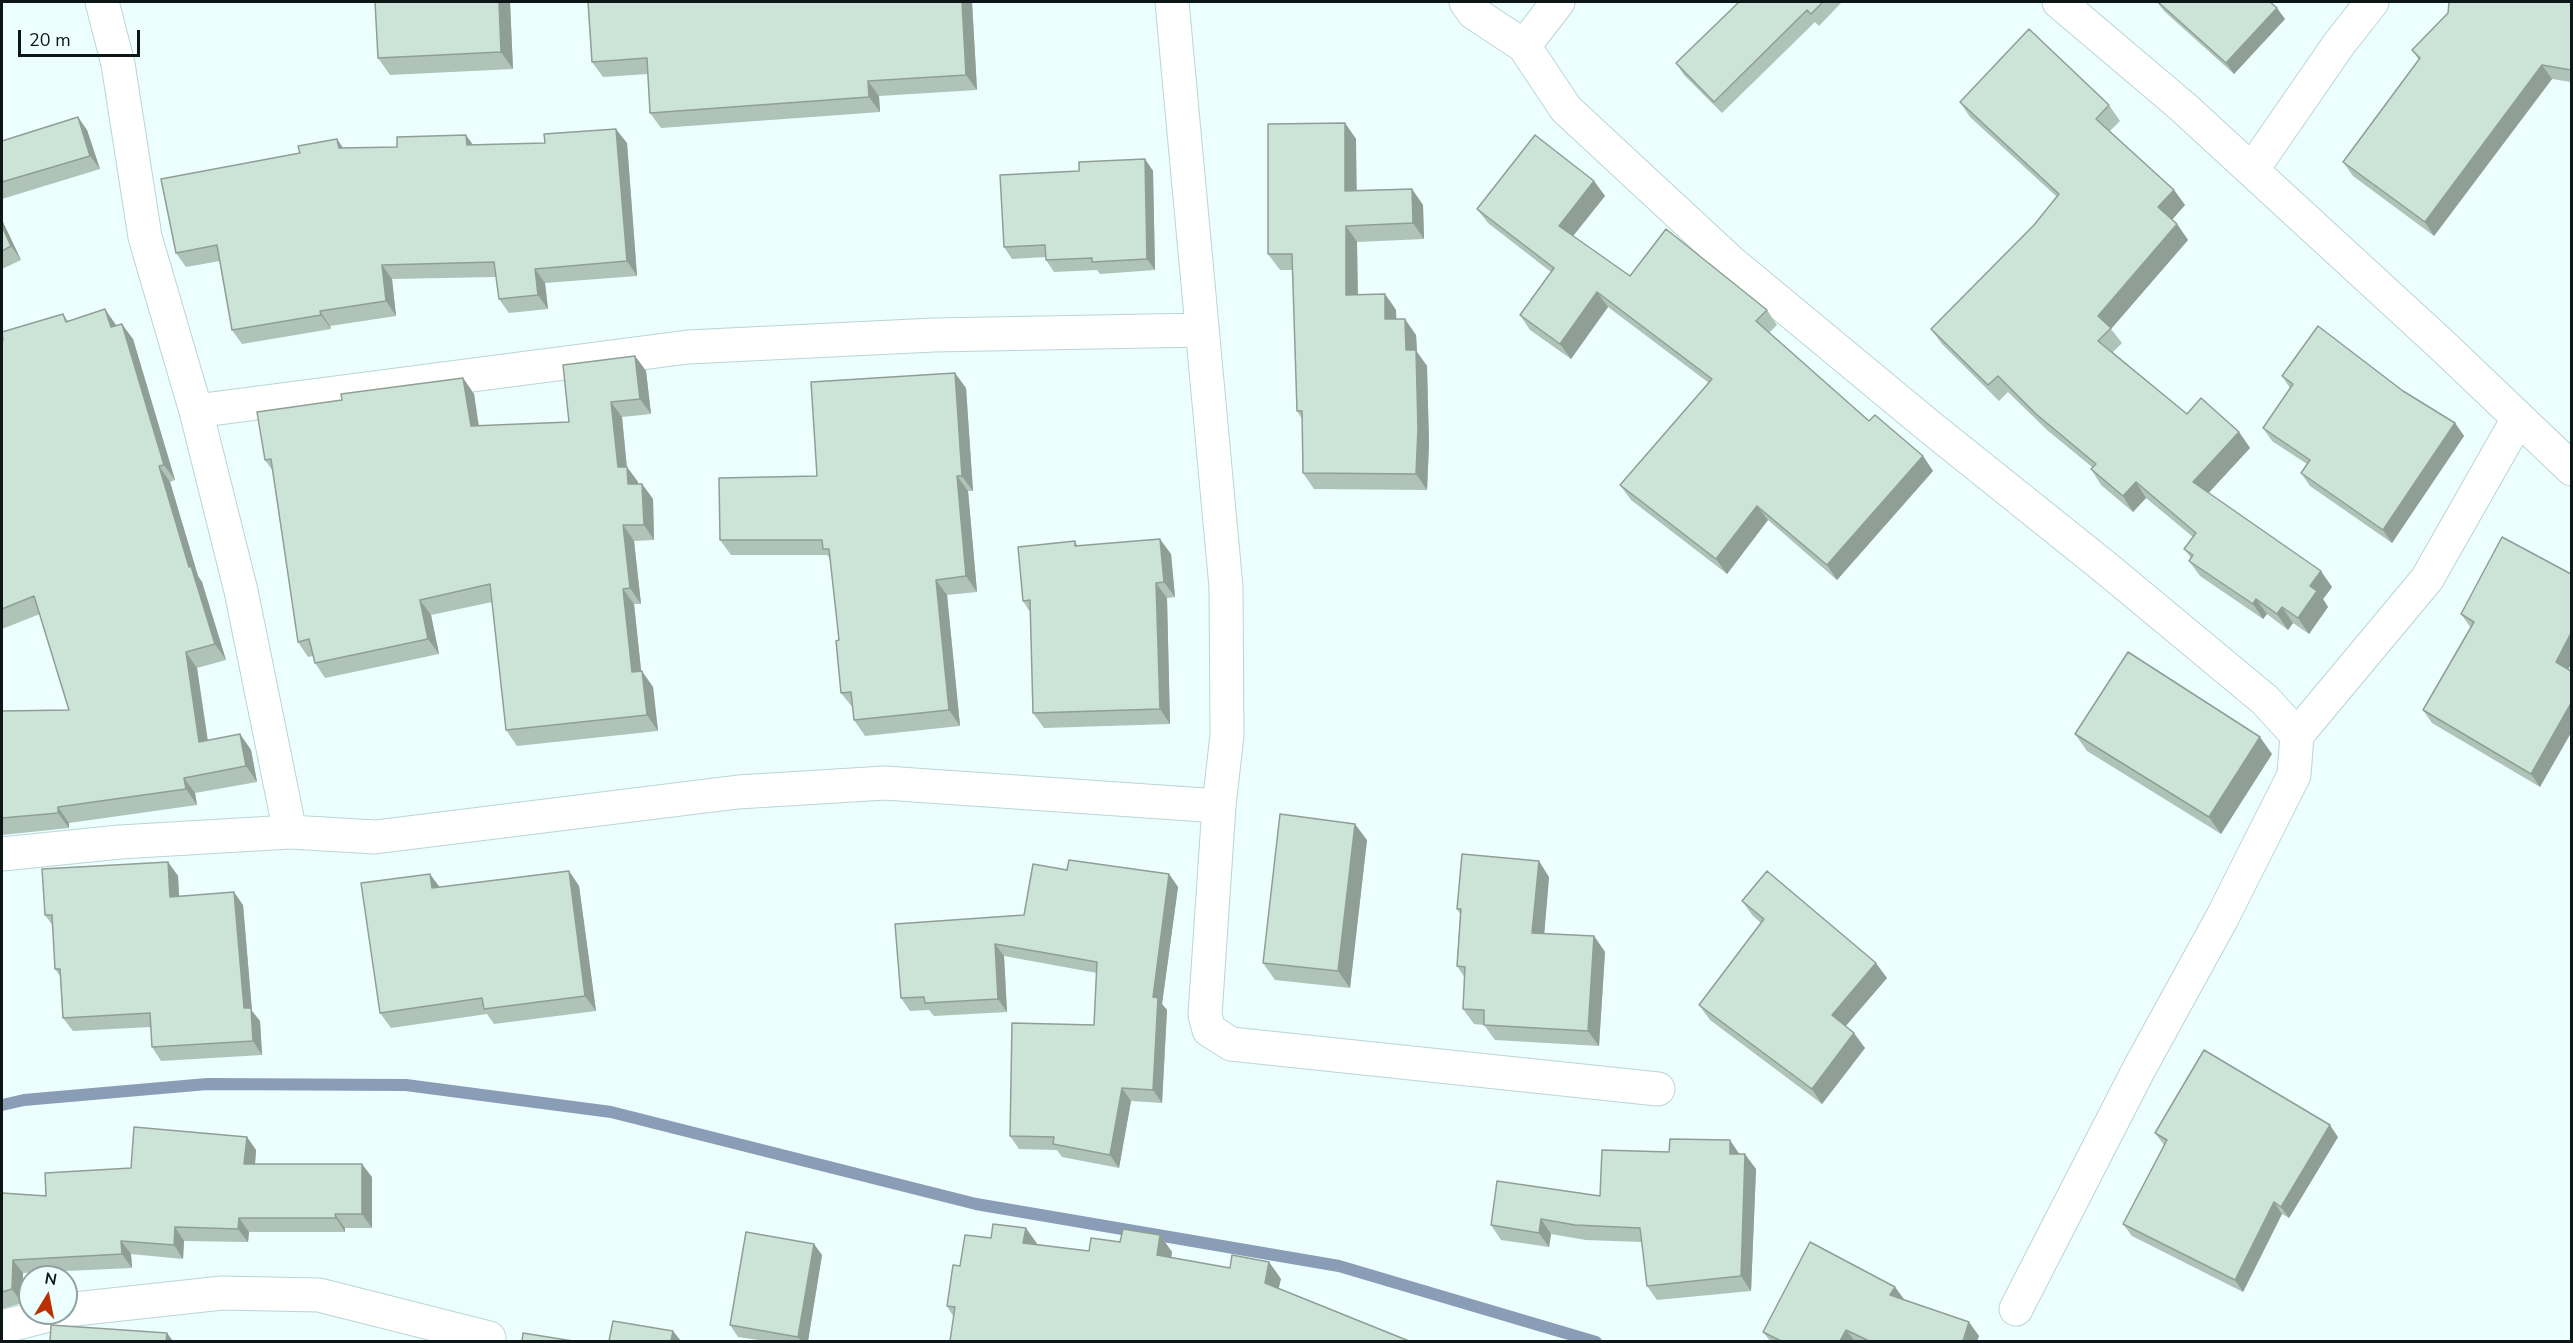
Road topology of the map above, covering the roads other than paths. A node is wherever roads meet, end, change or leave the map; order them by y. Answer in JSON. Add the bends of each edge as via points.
{"nodes":[{"id":1,"x":102,"y":2,"type":"edge"},
{"id":2,"x":1172,"y":2,"type":"edge"},
{"id":3,"x":1466,"y":2,"type":"edge"},
{"id":4,"x":1558,"y":2,"type":"edge"},
{"id":5,"x":2059,"y":2,"type":"edge"},
{"id":6,"x":2372,"y":2,"type":"edge"},
{"id":7,"x":1524,"y":46,"type":"junction"},
{"id":8,"x":2252,"y":170,"type":"junction"},
{"id":9,"x":1202,"y":330,"type":"junction"},
{"id":10,"x":196,"y":411,"type":"junction"},
{"id":11,"x":2518,"y":419,"type":"junction"},
{"id":12,"x":2571,"y":469,"type":"edge"},
{"id":13,"x":2298,"y":735,"type":"junction"},
{"id":14,"x":1219,"y":806,"type":"junction"},
{"id":15,"x":290,"y":832,"type":"junction"},
{"id":16,"x":2,"y":854,"type":"edge"},
{"id":17,"x":1658,"y":1089,"type":"dead end"},
{"id":18,"x":78,"y":1309,"type":"edge"},
{"id":19,"x":2016,"y":1309,"type":"dead end"},
{"id":20,"x":18,"y":1323,"type":"edge"},
{"id":21,"x":2,"y":1327,"type":"edge"},
{"id":22,"x":489,"y":1338,"type":"dead end"}],
"edges":[{"from":1,"to":10,"type":"street","via":[[118,64],[145,237]]},
{"from":2,"to":9,"type":"street"},
{"from":3,"to":7,"type":"street","via":[[1474,13]]},
{"from":4,"to":7,"type":"street"},
{"from":5,"to":8,"type":"street"},
{"from":6,"to":8,"type":"street"},
{"from":7,"to":13,"type":"street","via":[[1566,109],[1732,263],[2265,700]]},
{"from":8,"to":11,"type":"street"},
{"from":9,"to":10,"type":"street","via":[[934,335],[688,347]]},
{"from":9,"to":14,"type":"street","via":[[1226,587],[1227,735]]},
{"from":10,"to":15,"type":"street","via":[[241,591]]},
{"from":11,"to":12,"type":"street"},
{"from":11,"to":13,"type":"street","via":[[2427,579]]},
{"from":13,"to":19,"type":"street","via":[[2294,775]]},
{"from":14,"to":15,"type":"street","via":[[885,783],[738,792],[375,837]]},
{"from":14,"to":17,"type":"street","via":[[1205,1015],[1209,1030],[1231,1044]]},
{"from":15,"to":16,"type":"street"},
{"from":18,"to":22,"type":"street","via":[[222,1293],[319,1295]]},
{"from":20,"to":21,"type":"street"}]}
